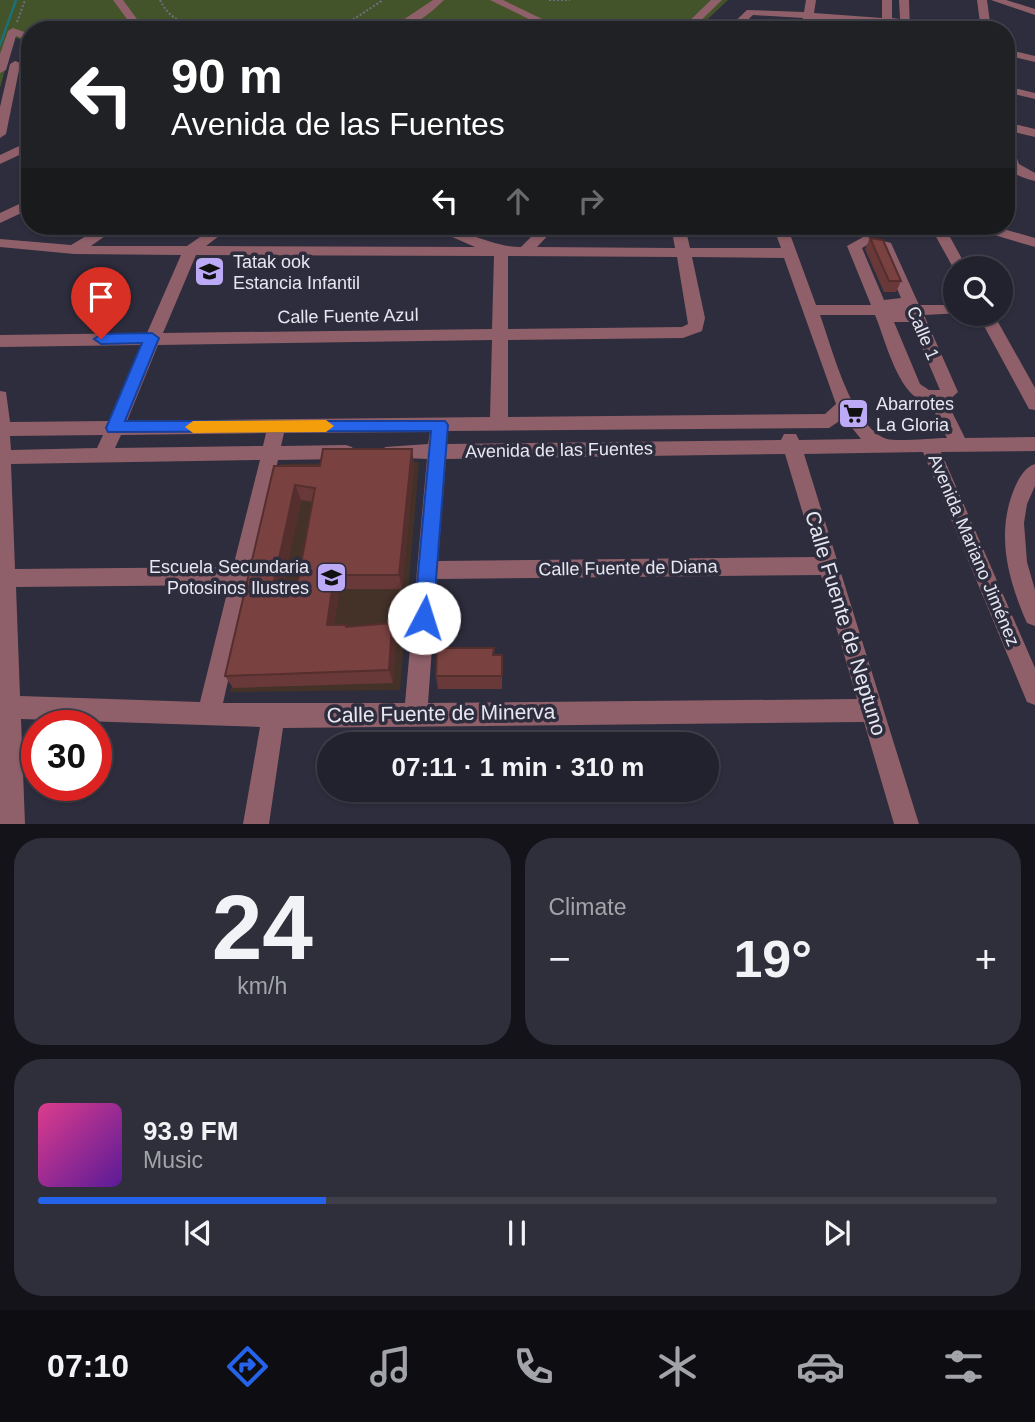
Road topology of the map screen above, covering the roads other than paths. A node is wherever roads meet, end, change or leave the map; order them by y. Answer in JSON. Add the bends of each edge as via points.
{"nodes":[{"id":1,"x":118,"y":0,"type":"edge"},
{"id":2,"x":439,"y":0,"type":"edge"},
{"id":3,"x":495,"y":0,"type":"edge"},
{"id":4,"x":717,"y":0,"type":"edge"},
{"id":5,"x":757,"y":0,"type":"edge"},
{"id":6,"x":811,"y":0,"type":"edge"},
{"id":7,"x":887,"y":0,"type":"edge"},
{"id":8,"x":904,"y":0,"type":"edge"},
{"id":9,"x":982,"y":0,"type":"edge"},
{"id":10,"x":996,"y":0,"type":"edge"},
{"id":11,"x":751,"y":12,"type":"junction"},
{"id":12,"x":1035,"y":12,"type":"edge"},
{"id":13,"x":808,"y":15,"type":"junction"},
{"id":14,"x":133,"y":21,"type":"edge"},
{"id":15,"x":410,"y":21,"type":"edge"},
{"id":16,"x":540,"y":21,"type":"edge"},
{"id":17,"x":695,"y":21,"type":"edge"},
{"id":18,"x":741,"y":21,"type":"edge"},
{"id":19,"x":807,"y":21,"type":"edge"},
{"id":20,"x":855,"y":21,"type":"edge"},
{"id":21,"x":887,"y":21,"type":"edge"},
{"id":22,"x":904,"y":21,"type":"edge"},
{"id":23,"x":985,"y":21,"type":"edge"},
{"id":24,"x":21,"y":34,"type":"edge"},
{"id":25,"x":1015,"y":54,"type":"edge"},
{"id":26,"x":1035,"y":59,"type":"edge"},
{"id":27,"x":21,"y":66,"type":"edge"},
{"id":28,"x":0,"y":70,"type":"edge"},
{"id":29,"x":1015,"y":91,"type":"edge"},
{"id":30,"x":1035,"y":96,"type":"edge"},
{"id":31,"x":1015,"y":128,"type":"edge"},
{"id":32,"x":1035,"y":133,"type":"edge"},
{"id":33,"x":0,"y":134,"type":"edge"},
{"id":34,"x":21,"y":150,"type":"edge"},
{"id":35,"x":0,"y":160,"type":"edge"},
{"id":36,"x":1015,"y":169,"type":"edge"},
{"id":37,"x":1035,"y":177,"type":"edge"},
{"id":38,"x":21,"y":208,"type":"edge"},
{"id":39,"x":0,"y":219,"type":"edge"},
{"id":40,"x":1015,"y":226,"type":"edge"},
{"id":41,"x":1035,"y":233,"type":"edge"},
{"id":42,"x":98,"y":235,"type":"edge"},
{"id":43,"x":212,"y":235,"type":"edge"},
{"id":44,"x":457,"y":235,"type":"edge"},
{"id":45,"x":541,"y":235,"type":"edge"},
{"id":46,"x":679,"y":235,"type":"edge"},
{"id":47,"x":783,"y":235,"type":"edge"},
{"id":48,"x":861,"y":235,"type":"edge"},
{"id":49,"x":866,"y":235,"type":"edge"},
{"id":50,"x":942,"y":235,"type":"edge"},
{"id":51,"x":1009,"y":235,"type":"edge"},
{"id":52,"x":0,"y":243,"type":"edge"},
{"id":53,"x":1035,"y":243,"type":"edge"},
{"id":54,"x":74,"y":250,"type":"junction"},
{"id":55,"x":190,"y":251,"type":"junction"},
{"id":56,"x":501,"y":252,"type":"junction"},
{"id":57,"x":525,"y":252,"type":"junction"},
{"id":58,"x":682,"y":253,"type":"junction"},
{"id":59,"x":790,"y":253,"type":"junction"},
{"id":60,"x":954,"y":256,"type":"edge"},
{"id":61,"x":811,"y":310,"type":"junction"},
{"id":62,"x":883,"y":310,"type":"junction"},
{"id":63,"x":912,"y":310,"type":"junction"},
{"id":64,"x":943,"y":310,"type":"edge"},
{"id":65,"x":992,"y":326,"type":"edge"},
{"id":66,"x":498,"y":333,"type":"junction"},
{"id":67,"x":152,"y":338,"type":"junction"},
{"id":68,"x":0,"y":341,"type":"edge"},
{"id":69,"x":0,"y":397,"type":"edge"},
{"id":70,"x":936,"y":398,"type":"junction"},
{"id":71,"x":1035,"y":404,"type":"edge"},
{"id":72,"x":845,"y":405,"type":"junction"},
{"id":73,"x":785,"y":422,"type":"junction"},
{"id":74,"x":499,"y":424,"type":"junction"},
{"id":75,"x":439,"y":425,"type":"junction"},
{"id":76,"x":277,"y":426,"type":"junction"},
{"id":77,"x":114,"y":428,"type":"junction"},
{"id":78,"x":0,"y":429,"type":"edge"},
{"id":79,"x":960,"y":444,"type":"junction"},
{"id":80,"x":1035,"y":444,"type":"edge"},
{"id":81,"x":929,"y":445,"type":"junction"},
{"id":82,"x":882,"y":446,"type":"junction"},
{"id":83,"x":792,"y":447,"type":"junction"},
{"id":84,"x":437,"y":451,"type":"junction"},
{"id":85,"x":271,"y":453,"type":"junction"},
{"id":86,"x":103,"y":456,"type":"junction"},
{"id":87,"x":1,"y":457,"type":"edge"},
{"id":88,"x":1035,"y":471,"type":"edge"},
{"id":89,"x":829,"y":566,"type":"junction"},
{"id":90,"x":428,"y":570,"type":"junction"},
{"id":91,"x":242,"y":576,"type":"junction"},
{"id":92,"x":5,"y":578,"type":"junction"},
{"id":93,"x":1000,"y":610,"type":"junction"},
{"id":94,"x":1033,"y":613,"type":"edge"},
{"id":95,"x":1035,"y":694,"type":"edge"},
{"id":96,"x":9,"y":707,"type":"junction"},
{"id":97,"x":873,"y":710,"type":"junction"},
{"id":98,"x":209,"y":713,"type":"junction"},
{"id":99,"x":416,"y":713,"type":"junction"},
{"id":100,"x":273,"y":716,"type":"junction"},
{"id":101,"x":12,"y":824,"type":"edge"},
{"id":102,"x":256,"y":824,"type":"edge"},
{"id":103,"x":907,"y":824,"type":"edge"}],
"edges":[{"from":1,"to":14,"type":"street"},
{"from":2,"to":15,"type":"street"},
{"from":3,"to":16,"type":"street"},
{"from":4,"to":17,"type":"street"},
{"from":5,"to":11,"type":"street"},
{"from":6,"to":13,"type":"street"},
{"from":7,"to":21,"type":"street"},
{"from":8,"to":22,"type":"street"},
{"from":9,"to":23,"type":"street"},
{"from":10,"to":12,"type":"street"},
{"from":11,"to":13,"type":"street"},
{"from":11,"to":18,"type":"street"},
{"from":13,"to":19,"type":"street"},
{"from":13,"to":20,"type":"street"},
{"from":24,"to":28,"type":"street","via":[[13,31]]},
{"from":25,"to":26,"type":"street"},
{"from":27,"to":33,"type":"street","via":[[15,64]]},
{"from":29,"to":30,"type":"street"},
{"from":31,"to":32,"type":"street"},
{"from":34,"to":35,"type":"street"},
{"from":36,"to":37,"type":"street"},
{"from":38,"to":39,"type":"street"},
{"from":40,"to":41,"type":"street"},
{"from":42,"to":54,"type":"street"},
{"from":43,"to":55,"type":"street"},
{"from":44,"to":56,"type":"street"},
{"from":45,"to":57,"type":"street"},
{"from":46,"to":58,"type":"street"},
{"from":47,"to":59,"type":"street"},
{"from":48,"to":62,"type":"street","via":[[854,246]]},
{"from":49,"to":63,"type":"street","name":"Calle 1","via":[[886,246]]},
{"from":50,"to":60,"type":"street"},
{"from":51,"to":53,"type":"street"},
{"from":52,"to":54,"type":"street"},
{"from":54,"to":55,"type":"street"},
{"from":55,"to":56,"type":"street"},
{"from":55,"to":67,"type":"street"},
{"from":56,"to":57,"type":"street"},
{"from":56,"to":66,"type":"street"},
{"from":57,"to":58,"type":"street"},
{"from":58,"to":59,"type":"street"},
{"from":58,"to":66,"type":"street","name":"Calle Fuente Azul","via":[[696,327],[683,332]]},
{"from":59,"to":61,"type":"street"},
{"from":61,"to":62,"type":"street"},
{"from":61,"to":72,"type":"street"},
{"from":62,"to":63,"type":"street","via":[[896,302]]},
{"from":62,"to":70,"type":"street","via":[[913,388]]},
{"from":63,"to":64,"type":"street"},
{"from":63,"to":70,"type":"street","name":"Calle 1","via":[[949,392]]},
{"from":65,"to":71,"type":"street"},
{"from":66,"to":67,"type":"street","name":"Calle Fuente Azul"},
{"from":66,"to":74,"type":"street"},
{"from":67,"to":68,"type":"street","name":"Calle Fuente Azul"},
{"from":67,"to":77,"type":"street"},
{"from":69,"to":78,"type":"street"},
{"from":70,"to":79,"type":"street"},
{"from":72,"to":73,"type":"street","name":"Avenida de las Fuentes","via":[[829,421]]},
{"from":72,"to":82,"type":"street","via":[[862,430]]},
{"from":73,"to":74,"type":"street","name":"Avenida de las Fuentes"},
{"from":73,"to":83,"type":"street","name":"Calle Fuente de Neptuno"},
{"from":74,"to":75,"type":"street","name":"Avenida de las Fuentes"},
{"from":75,"to":76,"type":"street","name":"Avenida de las Fuentes"},
{"from":75,"to":84,"type":"street"},
{"from":76,"to":77,"type":"street","name":"Avenida de las Fuentes"},
{"from":76,"to":85,"type":"street"},
{"from":77,"to":78,"type":"street","name":"Avenida de las Fuentes"},
{"from":77,"to":86,"type":"street"},
{"from":78,"to":87,"type":"street"},
{"from":79,"to":80,"type":"street","name":"Avenida de las Fuentes"},
{"from":79,"to":81,"type":"street","name":"Avenida de las Fuentes"},
{"from":81,"to":82,"type":"street","name":"Avenida de las Fuentes"},
{"from":81,"to":93,"type":"street","name":"Avenida Mariano Jiménez"},
{"from":82,"to":83,"type":"street","name":"Avenida de las Fuentes"},
{"from":83,"to":84,"type":"street","name":"Avenida de las Fuentes"},
{"from":83,"to":89,"type":"street","name":"Calle Fuente de Neptuno"},
{"from":84,"to":85,"type":"street","name":"Avenida de las Fuentes"},
{"from":84,"to":90,"type":"street"},
{"from":85,"to":86,"type":"street","name":"Avenida de las Fuentes"},
{"from":85,"to":91,"type":"street"},
{"from":86,"to":87,"type":"street","name":"Avenida de las Fuentes"},
{"from":87,"to":92,"type":"street"},
{"from":88,"to":94,"type":"street","name":"Avenida Mariano Jiménez","via":[[1018,498],[1014,537],[1019,575]]},
{"from":89,"to":90,"type":"street","name":"Calle Fuente de Diana"},
{"from":89,"to":97,"type":"street","name":"Calle Fuente de Neptuno"},
{"from":90,"to":99,"type":"street"},
{"from":91,"to":92,"type":"street"},
{"from":91,"to":98,"type":"street"},
{"from":92,"to":96,"type":"street"},
{"from":93,"to":94,"type":"street"},
{"from":93,"to":95,"type":"street","name":"Avenida Mariano Jiménez"},
{"from":96,"to":98,"type":"street","name":"Calle Fuente de Minerva"},
{"from":96,"to":101,"type":"street"},
{"from":97,"to":99,"type":"street","name":"Calle Fuente de Minerva"},
{"from":97,"to":103,"type":"street","name":"Calle Fuente de Neptuno"},
{"from":98,"to":100,"type":"street","name":"Calle Fuente de Minerva"},
{"from":99,"to":100,"type":"street","name":"Calle Fuente de Minerva"},
{"from":100,"to":102,"type":"street"}]}
